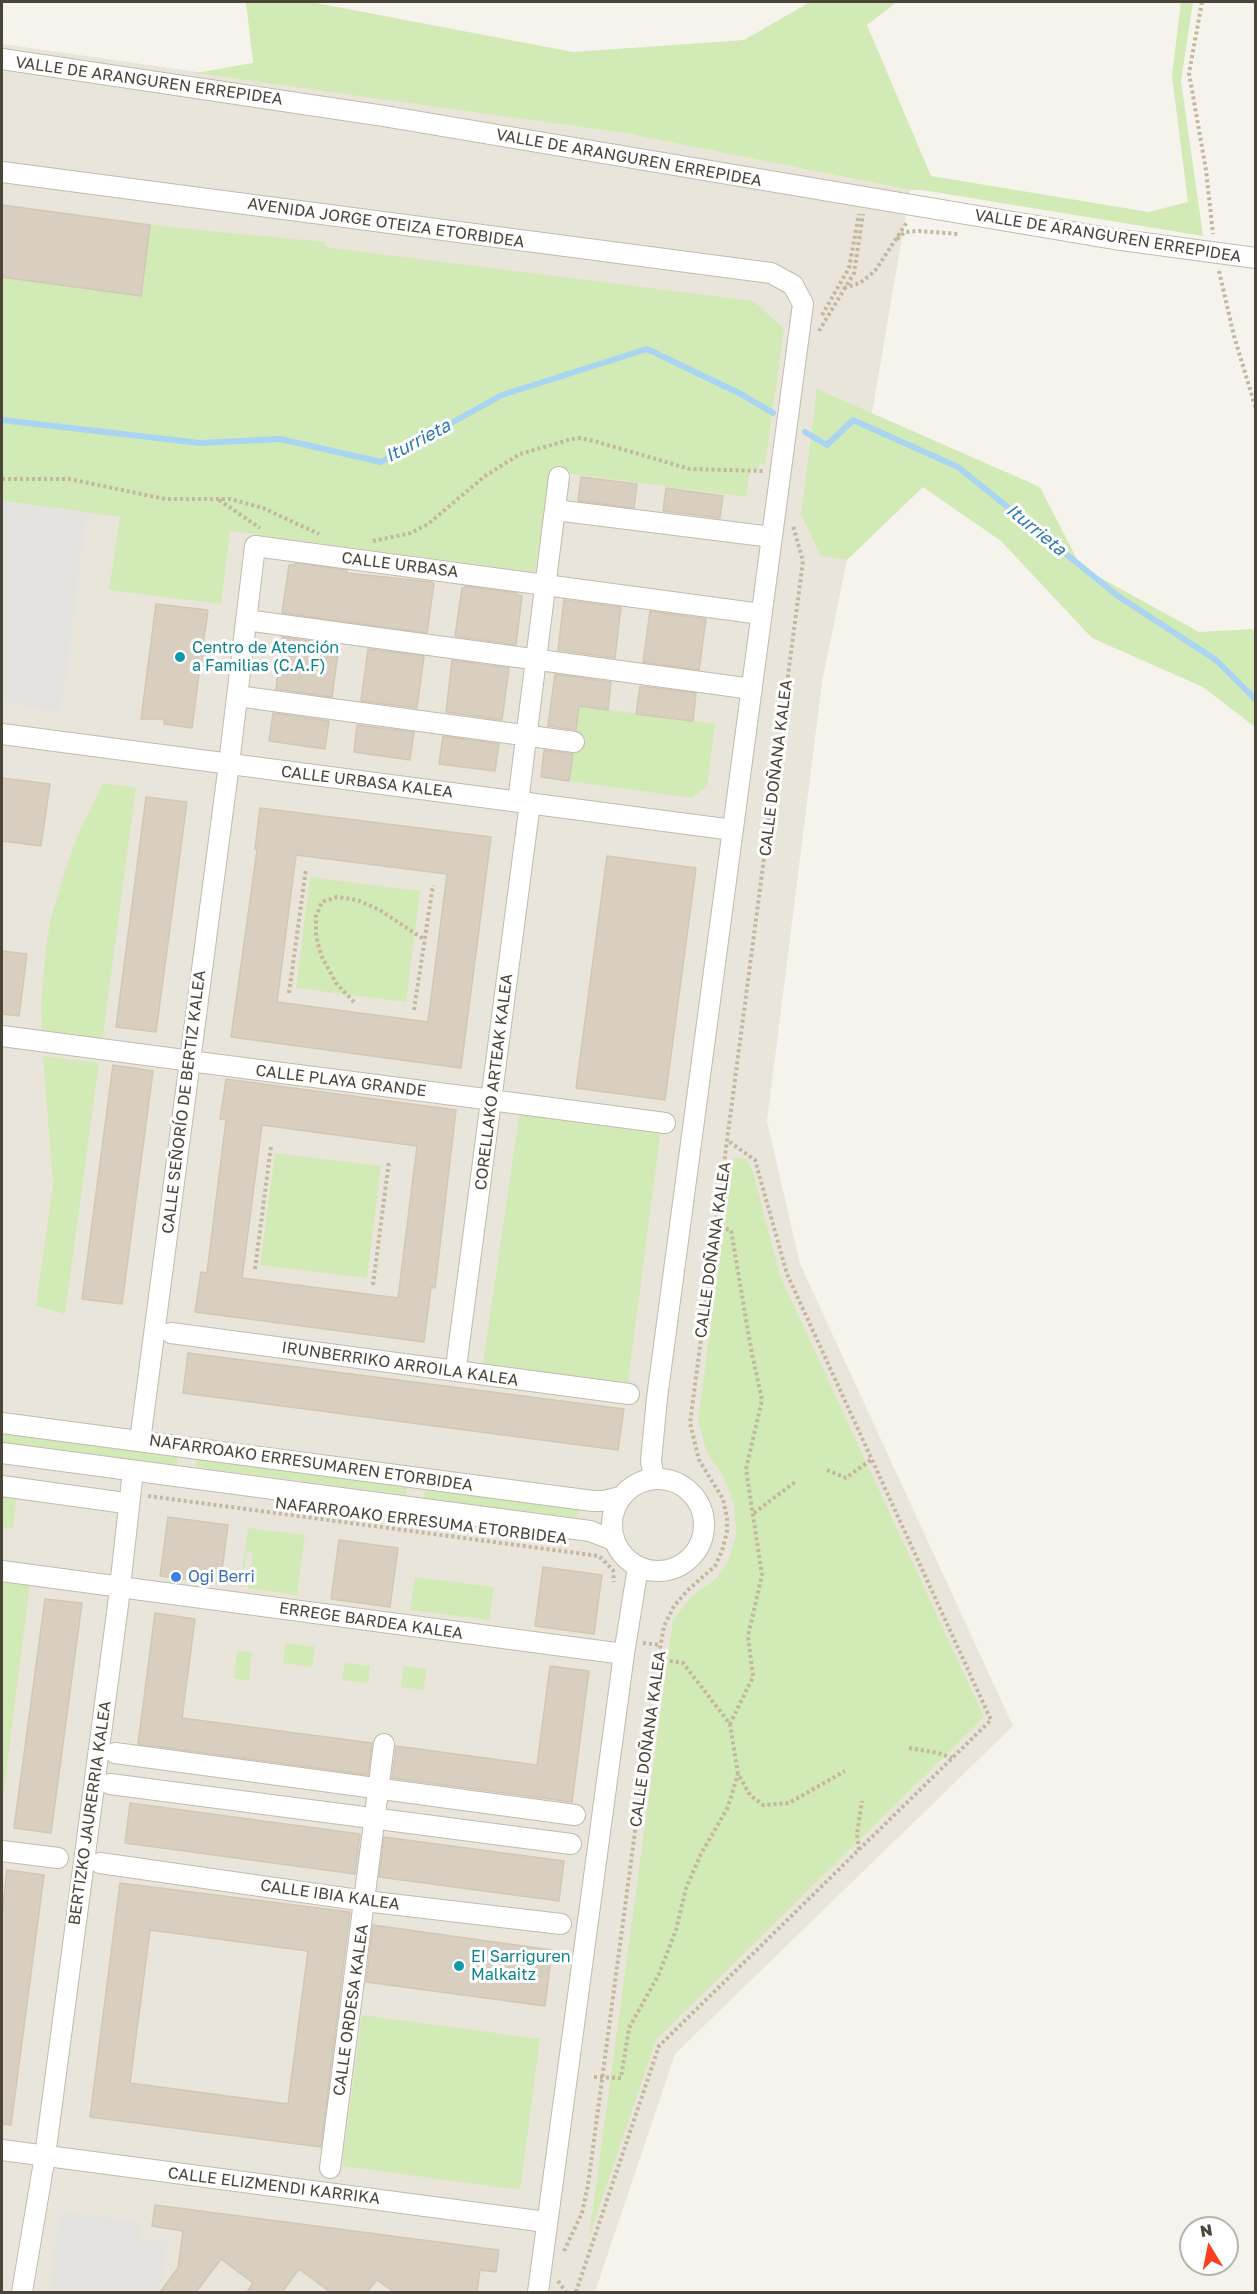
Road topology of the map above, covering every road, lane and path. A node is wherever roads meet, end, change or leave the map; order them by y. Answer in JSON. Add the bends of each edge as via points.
{"nodes":[{"id":1,"x":1202,"y":2,"type":"edge"},
{"id":2,"x":2,"y":59,"type":"edge"},
{"id":3,"x":2,"y":172,"type":"edge"},
{"id":4,"x":907,"y":221,"type":"dead end"},
{"id":5,"x":967,"y":233,"type":"dead end"},
{"id":6,"x":892,"y":244,"type":"junction"},
{"id":7,"x":1215,"y":253,"type":"junction"},
{"id":8,"x":1256,"y":258,"type":"edge"},
{"id":9,"x":771,"y":273,"type":"joint"},
{"id":10,"x":846,"y":288,"type":"junction"},
{"id":11,"x":838,"y":290,"type":"junction"},
{"id":12,"x":819,"y":319,"type":"dead end"},
{"id":13,"x":817,"y":336,"type":"dead end"},
{"id":14,"x":1256,"y":410,"type":"edge"},
{"id":15,"x":769,"y":471,"type":"dead end"},
{"id":16,"x":559,"y":477,"type":"dead end"},
{"id":17,"x":2,"y":479,"type":"edge"},
{"id":18,"x":219,"y":499,"type":"junction"},
{"id":19,"x":555,"y":510,"type":"junction"},
{"id":20,"x":794,"y":518,"type":"dead end"},
{"id":21,"x":325,"y":536,"type":"dead end"},
{"id":22,"x":772,"y":537,"type":"junction"},
{"id":23,"x":259,"y":538,"type":"junction"},
{"id":24,"x":365,"y":541,"type":"dead end"},
{"id":25,"x":546,"y":584,"type":"junction"},
{"id":26,"x":761,"y":614,"type":"junction"},
{"id":27,"x":246,"y":620,"type":"junction"},
{"id":28,"x":536,"y":660,"type":"junction"},
{"id":29,"x":752,"y":689,"type":"junction"},
{"id":30,"x":237,"y":696,"type":"junction"},
{"id":31,"x":2,"y":734,"type":"edge"},
{"id":32,"x":526,"y":735,"type":"junction"},
{"id":33,"x":574,"y":742,"type":"dead end"},
{"id":34,"x":229,"y":764,"type":"junction"},
{"id":35,"x":524,"y":803,"type":"junction"},
{"id":36,"x":733,"y":830,"type":"junction"},
{"id":37,"x":306,"y":869,"type":"dead end"},
{"id":38,"x":433,"y":885,"type":"dead end"},
{"id":39,"x":425,"y":940,"type":"junction"},
{"id":40,"x":289,"y":993,"type":"dead end"},
{"id":41,"x":354,"y":1002,"type":"dead end"},
{"id":42,"x":414,"y":1010,"type":"dead end"},
{"id":43,"x":2,"y":1036,"type":"edge"},
{"id":44,"x":665,"y":1124,"type":"dead end"},
{"id":45,"x":727,"y":1140,"type":"junction"},
{"id":46,"x":271,"y":1146,"type":"dead end"},
{"id":47,"x":389,"y":1161,"type":"dead end"},
{"id":48,"x":708,"y":1226,"type":"dead end"},
{"id":49,"x":716,"y":1227,"type":"junction"},
{"id":50,"x":255,"y":1269,"type":"dead end"},
{"id":51,"x":373,"y":1285,"type":"dead end"},
{"id":52,"x":171,"y":1334,"type":"dead end"},
{"id":53,"x":457,"y":1360,"type":"dead end"},
{"id":54,"x":629,"y":1394,"type":"dead end"},
{"id":55,"x":2,"y":1422,"type":"edge"},
{"id":56,"x":140,"y":1441,"type":"junction"},
{"id":57,"x":2,"y":1453,"type":"edge"},
{"id":58,"x":872,"y":1459,"type":"junction"},
{"id":59,"x":826,"y":1470,"type":"dead end"},
{"id":60,"x":134,"y":1471,"type":"junction"},
{"id":61,"x":654,"y":1478,"type":"junction"},
{"id":62,"x":795,"y":1482,"type":"dead end"},
{"id":63,"x":2,"y":1486,"type":"edge"},
{"id":64,"x":620,"y":1497,"type":"junction"},
{"id":65,"x":134,"y":1499,"type":"joint"},
{"id":66,"x":754,"y":1514,"type":"junction"},
{"id":67,"x":613,"y":1540,"type":"junction"},
{"id":68,"x":638,"y":1567,"type":"junction"},
{"id":69,"x":2,"y":1571,"type":"edge"},
{"id":70,"x":614,"y":1590,"type":"dead end"},
{"id":71,"x":616,"y":1653,"type":"dead end"},
{"id":72,"x":658,"y":1659,"type":"junction"},
{"id":73,"x":730,"y":1724,"type":"junction"},
{"id":74,"x":384,"y":1744,"type":"dead end"},
{"id":75,"x":909,"y":1748,"type":"dead end"},
{"id":76,"x":115,"y":1753,"type":"dead end"},
{"id":77,"x":952,"y":1758,"type":"junction"},
{"id":78,"x":197,"y":1764,"type":"junction"},
{"id":79,"x":845,"y":1771,"type":"dead end"},
{"id":80,"x":738,"y":1774,"type":"junction"},
{"id":81,"x":110,"y":1784,"type":"dead end"},
{"id":82,"x":378,"y":1789,"type":"junction"},
{"id":83,"x":194,"y":1795,"type":"junction"},
{"id":84,"x":862,"y":1801,"type":"dead end"},
{"id":85,"x":491,"y":1804,"type":"junction"},
{"id":86,"x":575,"y":1815,"type":"dead end"},
{"id":87,"x":374,"y":1819,"type":"junction"},
{"id":88,"x":487,"y":1833,"type":"junction"},
{"id":89,"x":571,"y":1844,"type":"dead end"},
{"id":90,"x":859,"y":1850,"type":"junction"},
{"id":91,"x":2,"y":1851,"type":"edge"},
{"id":92,"x":58,"y":1858,"type":"dead end"},
{"id":93,"x":100,"y":1863,"type":"dead end"},
{"id":94,"x":365,"y":1901,"type":"junction"},
{"id":95,"x":561,"y":1924,"type":"dead end"},
{"id":96,"x":594,"y":2078,"type":"dead end"},
{"id":97,"x":603,"y":2078,"type":"junction"},
{"id":98,"x":2,"y":2150,"type":"edge"},
{"id":99,"x":45,"y":2156,"type":"junction"},
{"id":100,"x":330,"y":2168,"type":"dead end"},
{"id":101,"x":546,"y":2222,"type":"junction"},
{"id":102,"x":563,"y":2253,"type":"dead end"},
{"id":103,"x":555,"y":2277,"type":"dead end"},
{"id":104,"x":22,"y":2292,"type":"edge"},
{"id":105,"x":538,"y":2292,"type":"edge"},
{"id":106,"x":566,"y":2292,"type":"edge"},
{"id":107,"x":576,"y":2292,"type":"edge"}],
"edges":[{"from":1,"to":7,"type":"path","via":[[1189,73]]},
{"from":2,"to":7,"type":"street","name":"VALLE DE ARANGUREN ERREPIDEA","via":[[372,115]]},
{"from":3,"to":9,"type":"street","name":"AVENIDA JORGE OTEIZA ETORBIDEA"},
{"from":4,"to":6,"type":"path"},
{"from":5,"to":6,"type":"path","via":[[905,232]]},
{"from":6,"to":10,"type":"path","via":[[875,271]]},
{"from":7,"to":8,"type":"street","name":"VALLE DE ARANGUREN ERREPIDEA"},
{"from":7,"to":14,"type":"path"},
{"from":9,"to":22,"type":"street","name":"CALLE DOÑANA KALEA","via":[[794,285],[803,304]]},
{"from":10,"to":11,"type":"path"},
{"from":10,"to":11,"type":"path","via":[[854,273],[861,213],[849,268]]},
{"from":10,"to":13,"type":"path"},
{"from":11,"to":12,"type":"path"},
{"from":15,"to":24,"type":"path","via":[[690,469],[594,441],[572,439],[534,448],[510,459],[428,524],[387,539]]},
{"from":16,"to":19,"type":"street"},
{"from":17,"to":18,"type":"path","via":[[69,479],[165,499]]},
{"from":18,"to":21,"type":"path","via":[[263,508]]},
{"from":18,"to":23,"type":"path"},
{"from":19,"to":22,"type":"street"},
{"from":19,"to":25,"type":"street"},
{"from":20,"to":45,"type":"path","name":"CALLE DOÑANA KALEA","via":[[803,561]]},
{"from":22,"to":26,"type":"street","name":"CALLE DOÑANA KALEA"},
{"from":23,"to":25,"type":"street","name":"CALLE URBASA"},
{"from":23,"to":27,"type":"street"},
{"from":25,"to":26,"type":"street","name":"CALLE URBASA"},
{"from":25,"to":28,"type":"street"},
{"from":26,"to":29,"type":"street","name":"CALLE DOÑANA KALEA"},
{"from":27,"to":28,"type":"street"},
{"from":27,"to":30,"type":"street"},
{"from":28,"to":29,"type":"street"},
{"from":28,"to":32,"type":"street"},
{"from":29,"to":36,"type":"street","name":"CALLE DOÑANA KALEA"},
{"from":30,"to":32,"type":"street"},
{"from":30,"to":34,"type":"street"},
{"from":31,"to":34,"type":"street","name":"CALLE URBASA KALEA"},
{"from":32,"to":33,"type":"street"},
{"from":32,"to":35,"type":"street"},
{"from":34,"to":35,"type":"street","name":"CALLE URBASA KALEA"},
{"from":34,"to":56,"type":"street","name":"CALLE SEÑORÍO DE BERTIZ KALEA"},
{"from":35,"to":36,"type":"street","name":"CALLE URBASA KALEA"},
{"from":35,"to":53,"type":"street","name":"CORELLAKO ARTEAK KALEA"},
{"from":36,"to":61,"type":"street","name":"CALLE DOÑANA KALEA","via":[[657,1398],[651,1461]]},
{"from":37,"to":40,"type":"path"},
{"from":38,"to":39,"type":"path"},
{"from":39,"to":41,"type":"path","via":[[357,900],[337,897],[322,902],[316,916],[321,955],[336,983]]},
{"from":39,"to":42,"type":"path"},
{"from":43,"to":44,"type":"street","name":"CALLE PLAYA GRANDE"},
{"from":45,"to":49,"type":"path","name":"CALLE DOÑANA KALEA"},
{"from":45,"to":58,"type":"path","via":[[755,1160],[787,1274]]},
{"from":46,"to":50,"type":"path"},
{"from":47,"to":51,"type":"path"},
{"from":48,"to":49,"type":"path"},
{"from":49,"to":66,"type":"path","via":[[731,1230],[762,1400],[746,1468]]},
{"from":49,"to":72,"type":"path","name":"CALLE DOÑANA KALEA","via":[[690,1423],[699,1460],[723,1499],[727,1532],[715,1566],[674,1606],[664,1626]]},
{"from":52,"to":54,"type":"street","name":"IRUNBERRIKO ARROILA KALEA"},
{"from":55,"to":56,"type":"street","name":"NAFARROAKO ERRESUMAREN ETORBIDEA"},
{"from":56,"to":64,"type":"street","name":"NAFARROAKO ERRESUMAREN ETORBIDEA","via":[[593,1501]]},
{"from":57,"to":60,"type":"street","name":"NAFARROAKO ERRESUMAREN ETORBIDEA"},
{"from":58,"to":59,"type":"path","via":[[846,1478]]},
{"from":58,"to":77,"type":"path","via":[[991,1720]]},
{"from":60,"to":67,"type":"street","name":"NAFARROAKO ERRESUMAREN ETORBIDEA","via":[[590,1531]]},
{"from":60,"to":99,"type":"street","name":"BERTIZKO JAURERRIA KALEA"},
{"from":61,"to":64,"type":"street","via":[[633,1486]]},
{"from":61,"to":68,"type":"street","via":[[675,1481],[693,1494],[703,1515],[704,1532],[700,1546],[683,1564],[667,1570]]},
{"from":62,"to":66,"type":"path"},
{"from":63,"to":65,"type":"street"},
{"from":64,"to":67,"type":"street","via":[[612,1517]]},
{"from":65,"to":70,"type":"path","name":"NAFARROAKO ERRESUMA ETORBIDEA","via":[[600,1556],[613,1570]]},
{"from":66,"to":73,"type":"path","via":[[762,1575],[748,1636],[753,1677]]},
{"from":67,"to":68,"type":"street","via":[[625,1558]]},
{"from":68,"to":101,"type":"street"},
{"from":69,"to":71,"type":"street","name":"ERREGE BARDEA KALEA"},
{"from":72,"to":73,"type":"path","via":[[683,1664]]},
{"from":72,"to":97,"type":"path","name":"CALLE DOÑANA KALEA"},
{"from":73,"to":80,"type":"path"},
{"from":74,"to":82,"type":"street","name":"CALLE ORDESA KALEA"},
{"from":75,"to":77,"type":"path"},
{"from":76,"to":78,"type":"street"},
{"from":77,"to":90,"type":"path"},
{"from":78,"to":82,"type":"street"},
{"from":78,"to":83,"type":"street"},
{"from":79,"to":80,"type":"path","via":[[789,1803],[763,1805],[750,1795]]},
{"from":80,"to":97,"type":"path","via":[[729,1807],[686,1888],[676,1930],[659,1974],[629,2028],[621,2078]]},
{"from":81,"to":83,"type":"street"},
{"from":82,"to":85,"type":"street"},
{"from":82,"to":87,"type":"street","name":"CALLE ORDESA KALEA"},
{"from":83,"to":87,"type":"street"},
{"from":84,"to":90,"type":"path"},
{"from":85,"to":86,"type":"street"},
{"from":85,"to":88,"type":"street"},
{"from":87,"to":88,"type":"street"},
{"from":87,"to":94,"type":"street","name":"CALLE ORDESA KALEA"},
{"from":88,"to":89,"type":"street"},
{"from":90,"to":107,"type":"path","via":[[659,2046]]},
{"from":91,"to":92,"type":"street"},
{"from":93,"to":94,"type":"street","name":"CALLE IBIA KALEA"},
{"from":94,"to":95,"type":"street","name":"CALLE IBIA KALEA"},
{"from":94,"to":100,"type":"street","name":"CALLE ORDESA KALEA"},
{"from":96,"to":97,"type":"path"},
{"from":97,"to":102,"type":"path","name":"CALLE DOÑANA KALEA","via":[[582,2213]]},
{"from":98,"to":99,"type":"street","name":"CALLE ELIZMENDI KARRIKA"},
{"from":99,"to":101,"type":"street","name":"CALLE ELIZMENDI KARRIKA"},
{"from":99,"to":104,"type":"street"},
{"from":101,"to":105,"type":"street"},
{"from":103,"to":106,"type":"path"}]}
